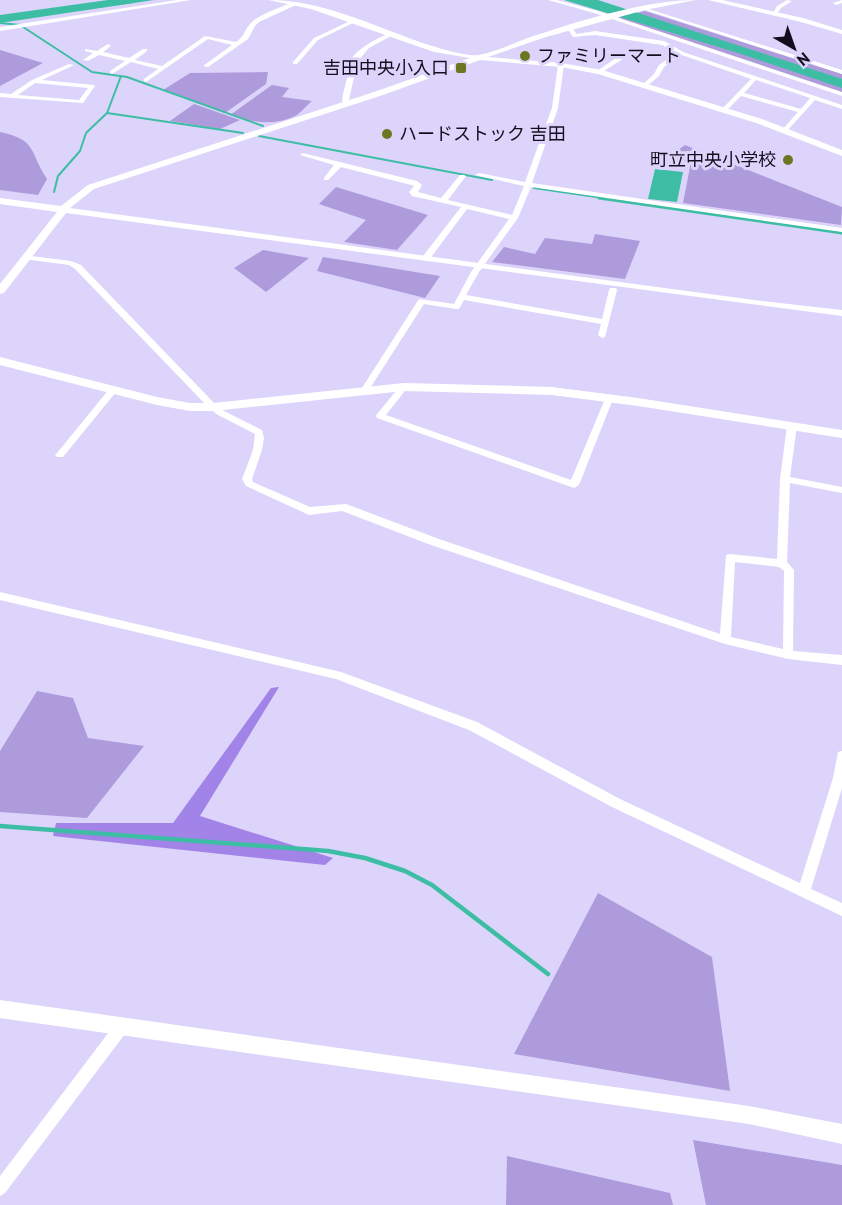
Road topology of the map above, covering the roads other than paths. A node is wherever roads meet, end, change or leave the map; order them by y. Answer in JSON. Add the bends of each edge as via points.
{"nodes":[{"id":1,"x":188,"y":0,"type":"edge"},
{"id":2,"x":272,"y":0,"type":"edge"},
{"id":3,"x":551,"y":0,"type":"edge"},
{"id":4,"x":692,"y":0,"type":"edge"},
{"id":5,"x":712,"y":0,"type":"edge"},
{"id":6,"x":789,"y":2,"type":"edge"},
{"id":7,"x":294,"y":4,"type":"junction"},
{"id":8,"x":642,"y":9,"type":"junction"},
{"id":9,"x":774,"y":14,"type":"junction"},
{"id":10,"x":609,"y":18,"type":"junction"},
{"id":11,"x":352,"y":22,"type":"junction"},
{"id":12,"x":570,"y":28,"type":"junction"},
{"id":13,"x":0,"y":29,"type":"edge"},
{"id":14,"x":842,"y":32,"type":"edge"},
{"id":15,"x":390,"y":34,"type":"junction"},
{"id":16,"x":237,"y":44,"type":"junction"},
{"id":17,"x":108,"y":46,"type":"dead end"},
{"id":18,"x":87,"y":50,"type":"dead end"},
{"id":19,"x":145,"y":50,"type":"dead end"},
{"id":20,"x":98,"y":52,"type":"junction"},
{"id":21,"x":681,"y":52,"type":"junction"},
{"id":22,"x":607,"y":53,"type":"dead end"},
{"id":23,"x":629,"y":53,"type":"dead end"},
{"id":24,"x":622,"y":58,"type":"junction"},
{"id":25,"x":479,"y":59,"type":"junction"},
{"id":26,"x":86,"y":60,"type":"dead end"},
{"id":27,"x":130,"y":60,"type":"junction"},
{"id":28,"x":295,"y":63,"type":"dead end"},
{"id":29,"x":561,"y":64,"type":"junction"},
{"id":30,"x":71,"y":65,"type":"dead end"},
{"id":31,"x":206,"y":66,"type":"dead end"},
{"id":32,"x":162,"y":68,"type":"junction"},
{"id":33,"x":112,"y":72,"type":"dead end"},
{"id":34,"x":600,"y":72,"type":"junction"},
{"id":35,"x":842,"y":72,"type":"edge"},
{"id":36,"x":755,"y":78,"type":"junction"},
{"id":37,"x":146,"y":80,"type":"dead end"},
{"id":38,"x":34,"y":81,"type":"junction"},
{"id":39,"x":644,"y":86,"type":"junction"},
{"id":40,"x":739,"y":94,"type":"junction"},
{"id":41,"x":842,"y":94,"type":"edge"},
{"id":42,"x":0,"y":95,"type":"edge"},
{"id":43,"x":12,"y":96,"type":"junction"},
{"id":44,"x":814,"y":98,"type":"junction"},
{"id":45,"x":345,"y":105,"type":"junction"},
{"id":46,"x":842,"y":107,"type":"edge"},
{"id":47,"x":724,"y":110,"type":"junction"},
{"id":48,"x":802,"y":111,"type":"junction"},
{"id":49,"x":784,"y":130,"type":"junction"},
{"id":50,"x":842,"y":153,"type":"edge"},
{"id":51,"x":303,"y":155,"type":"dead end"},
{"id":52,"x":339,"y":164,"type":"junction"},
{"id":53,"x":479,"y":175,"type":"dead end"},
{"id":54,"x":462,"y":176,"type":"dead end"},
{"id":55,"x":326,"y":178,"type":"dead end"},
{"id":56,"x":528,"y":185,"type":"junction"},
{"id":57,"x":442,"y":201,"type":"junction"},
{"id":58,"x":1,"y":207,"type":"edge"},
{"id":59,"x":465,"y":207,"type":"junction"},
{"id":60,"x":62,"y":212,"type":"junction"},
{"id":61,"x":514,"y":218,"type":"junction"},
{"id":62,"x":842,"y":230,"type":"edge"},
{"id":63,"x":26,"y":257,"type":"junction"},
{"id":64,"x":426,"y":258,"type":"junction"},
{"id":65,"x":477,"y":269,"type":"junction"},
{"id":66,"x":612,"y":290,"type":"junction"},
{"id":67,"x":0,"y":291,"type":"edge"},
{"id":68,"x":462,"y":297,"type":"junction"},
{"id":69,"x":842,"y":313,"type":"edge"},
{"id":70,"x":842,"y":318,"type":"edge"},
{"id":71,"x":605,"y":322,"type":"junction"},
{"id":72,"x":602,"y":334,"type":"dead end"},
{"id":73,"x":0,"y":361,"type":"edge"},
{"id":74,"x":404,"y":387,"type":"junction"},
{"id":75,"x":113,"y":390,"type":"junction"},
{"id":76,"x":364,"y":391,"type":"junction"},
{"id":77,"x":609,"y":399,"type":"junction"},
{"id":78,"x":213,"y":407,"type":"junction"},
{"id":79,"x":792,"y":426,"type":"junction"},
{"id":80,"x":842,"y":434,"type":"edge"},
{"id":81,"x":60,"y":455,"type":"dead end"},
{"id":82,"x":785,"y":479,"type":"junction"},
{"id":83,"x":842,"y":490,"type":"edge"},
{"id":84,"x":782,"y":564,"type":"junction"},
{"id":85,"x":0,"y":596,"type":"edge"},
{"id":86,"x":725,"y":640,"type":"junction"},
{"id":87,"x":788,"y":655,"type":"junction"},
{"id":88,"x":842,"y":660,"type":"edge"},
{"id":89,"x":842,"y":756,"type":"edge"},
{"id":90,"x":804,"y":890,"type":"junction"},
{"id":91,"x":842,"y":910,"type":"edge"},
{"id":92,"x":0,"y":1009,"type":"edge"},
{"id":93,"x":123,"y":1025,"type":"junction"},
{"id":94,"x":842,"y":1134,"type":"edge"},
{"id":95,"x":0,"y":1188,"type":"edge"}],
"edges":[{"from":1,"to":13,"type":"street"},
{"from":2,"to":7,"type":"street"},
{"from":3,"to":10,"type":"street"},
{"from":4,"to":8,"type":"street"},
{"from":5,"to":9,"type":"street"},
{"from":6,"to":9,"type":"street"},
{"from":7,"to":11,"type":"street"},
{"from":7,"to":16,"type":"street","via":[[257,21]]},
{"from":8,"to":10,"type":"street"},
{"from":8,"to":35,"type":"street"},
{"from":9,"to":14,"type":"street"},
{"from":10,"to":12,"type":"street"},
{"from":10,"to":41,"type":"street"},
{"from":11,"to":15,"type":"street"},
{"from":11,"to":28,"type":"street","via":[[316,39]]},
{"from":12,"to":21,"type":"street","via":[[575,36],[595,33],[664,43]]},
{"from":12,"to":25,"type":"street"},
{"from":15,"to":25,"type":"street"},
{"from":15,"to":45,"type":"street","via":[[369,44],[356,57],[350,67],[352,79],[345,93]]},
{"from":16,"to":31,"type":"street"},
{"from":16,"to":32,"type":"street","via":[[207,37]]},
{"from":17,"to":20,"type":"street"},
{"from":18,"to":20,"type":"street"},
{"from":19,"to":27,"type":"street"},
{"from":20,"to":26,"type":"street"},
{"from":20,"to":27,"type":"street"},
{"from":21,"to":36,"type":"street"},
{"from":21,"to":39,"type":"street","via":[[661,66]]},
{"from":22,"to":24,"type":"street"},
{"from":23,"to":24,"type":"street"},
{"from":24,"to":34,"type":"street"},
{"from":25,"to":29,"type":"street"},
{"from":25,"to":45,"type":"street"},
{"from":27,"to":32,"type":"street"},
{"from":27,"to":33,"type":"street"},
{"from":29,"to":34,"type":"street"},
{"from":29,"to":56,"type":"street","via":[[555,108]]},
{"from":30,"to":38,"type":"street"},
{"from":32,"to":37,"type":"street"},
{"from":34,"to":39,"type":"street"},
{"from":36,"to":40,"type":"street"},
{"from":36,"to":44,"type":"street"},
{"from":38,"to":43,"type":"street"},
{"from":38,"to":43,"type":"street","via":[[92,86],[81,102]]},
{"from":39,"to":47,"type":"street"},
{"from":40,"to":47,"type":"street"},
{"from":40,"to":48,"type":"street"},
{"from":42,"to":43,"type":"street"},
{"from":44,"to":46,"type":"street"},
{"from":44,"to":48,"type":"street"},
{"from":45,"to":60,"type":"street","via":[[104,181],[81,193]]},
{"from":47,"to":49,"type":"street"},
{"from":48,"to":49,"type":"street"},
{"from":49,"to":50,"type":"street"},
{"from":51,"to":52,"type":"street"},
{"from":52,"to":55,"type":"street"},
{"from":52,"to":57,"type":"street","via":[[414,183],[418,185],[415,194]]},
{"from":53,"to":56,"type":"street"},
{"from":54,"to":57,"type":"street"},
{"from":56,"to":61,"type":"street"},
{"from":56,"to":62,"type":"street"},
{"from":57,"to":59,"type":"street"},
{"from":58,"to":60,"type":"street"},
{"from":59,"to":61,"type":"street"},
{"from":59,"to":64,"type":"street"},
{"from":60,"to":63,"type":"street"},
{"from":60,"to":64,"type":"street"},
{"from":60,"to":65,"type":"street"},
{"from":61,"to":65,"type":"street"},
{"from":63,"to":67,"type":"street"},
{"from":63,"to":78,"type":"street","via":[[78,267]]},
{"from":64,"to":65,"type":"street"},
{"from":65,"to":66,"type":"street"},
{"from":65,"to":68,"type":"street"},
{"from":65,"to":69,"type":"street"},
{"from":66,"to":70,"type":"street"},
{"from":66,"to":71,"type":"street"},
{"from":68,"to":71,"type":"street"},
{"from":68,"to":76,"type":"street","via":[[456,307],[422,301]]},
{"from":71,"to":72,"type":"street"},
{"from":73,"to":75,"type":"street"},
{"from":74,"to":76,"type":"street"},
{"from":74,"to":77,"type":"street","via":[[552,391]]},
{"from":74,"to":77,"type":"street","via":[[380,416],[574,485]]},
{"from":75,"to":78,"type":"street","via":[[190,407]]},
{"from":75,"to":81,"type":"street"},
{"from":76,"to":78,"type":"street"},
{"from":77,"to":79,"type":"street"},
{"from":78,"to":86,"type":"street","via":[[259,432],[247,479],[249,484],[284,501],[309,511],[343,507]]},
{"from":79,"to":80,"type":"street"},
{"from":79,"to":82,"type":"street"},
{"from":82,"to":83,"type":"street"},
{"from":82,"to":84,"type":"street"},
{"from":84,"to":86,"type":"street","via":[[730,558]]},
{"from":84,"to":87,"type":"street","via":[[789,570]]},
{"from":85,"to":90,"type":"street","via":[[337,675],[473,726],[616,803]]},
{"from":86,"to":87,"type":"street"},
{"from":87,"to":88,"type":"street"},
{"from":89,"to":90,"type":"street","via":[[839,778]]},
{"from":90,"to":91,"type":"street"},
{"from":92,"to":93,"type":"street"},
{"from":93,"to":94,"type":"street","via":[[749,1115]]},
{"from":93,"to":95,"type":"street"}]}
